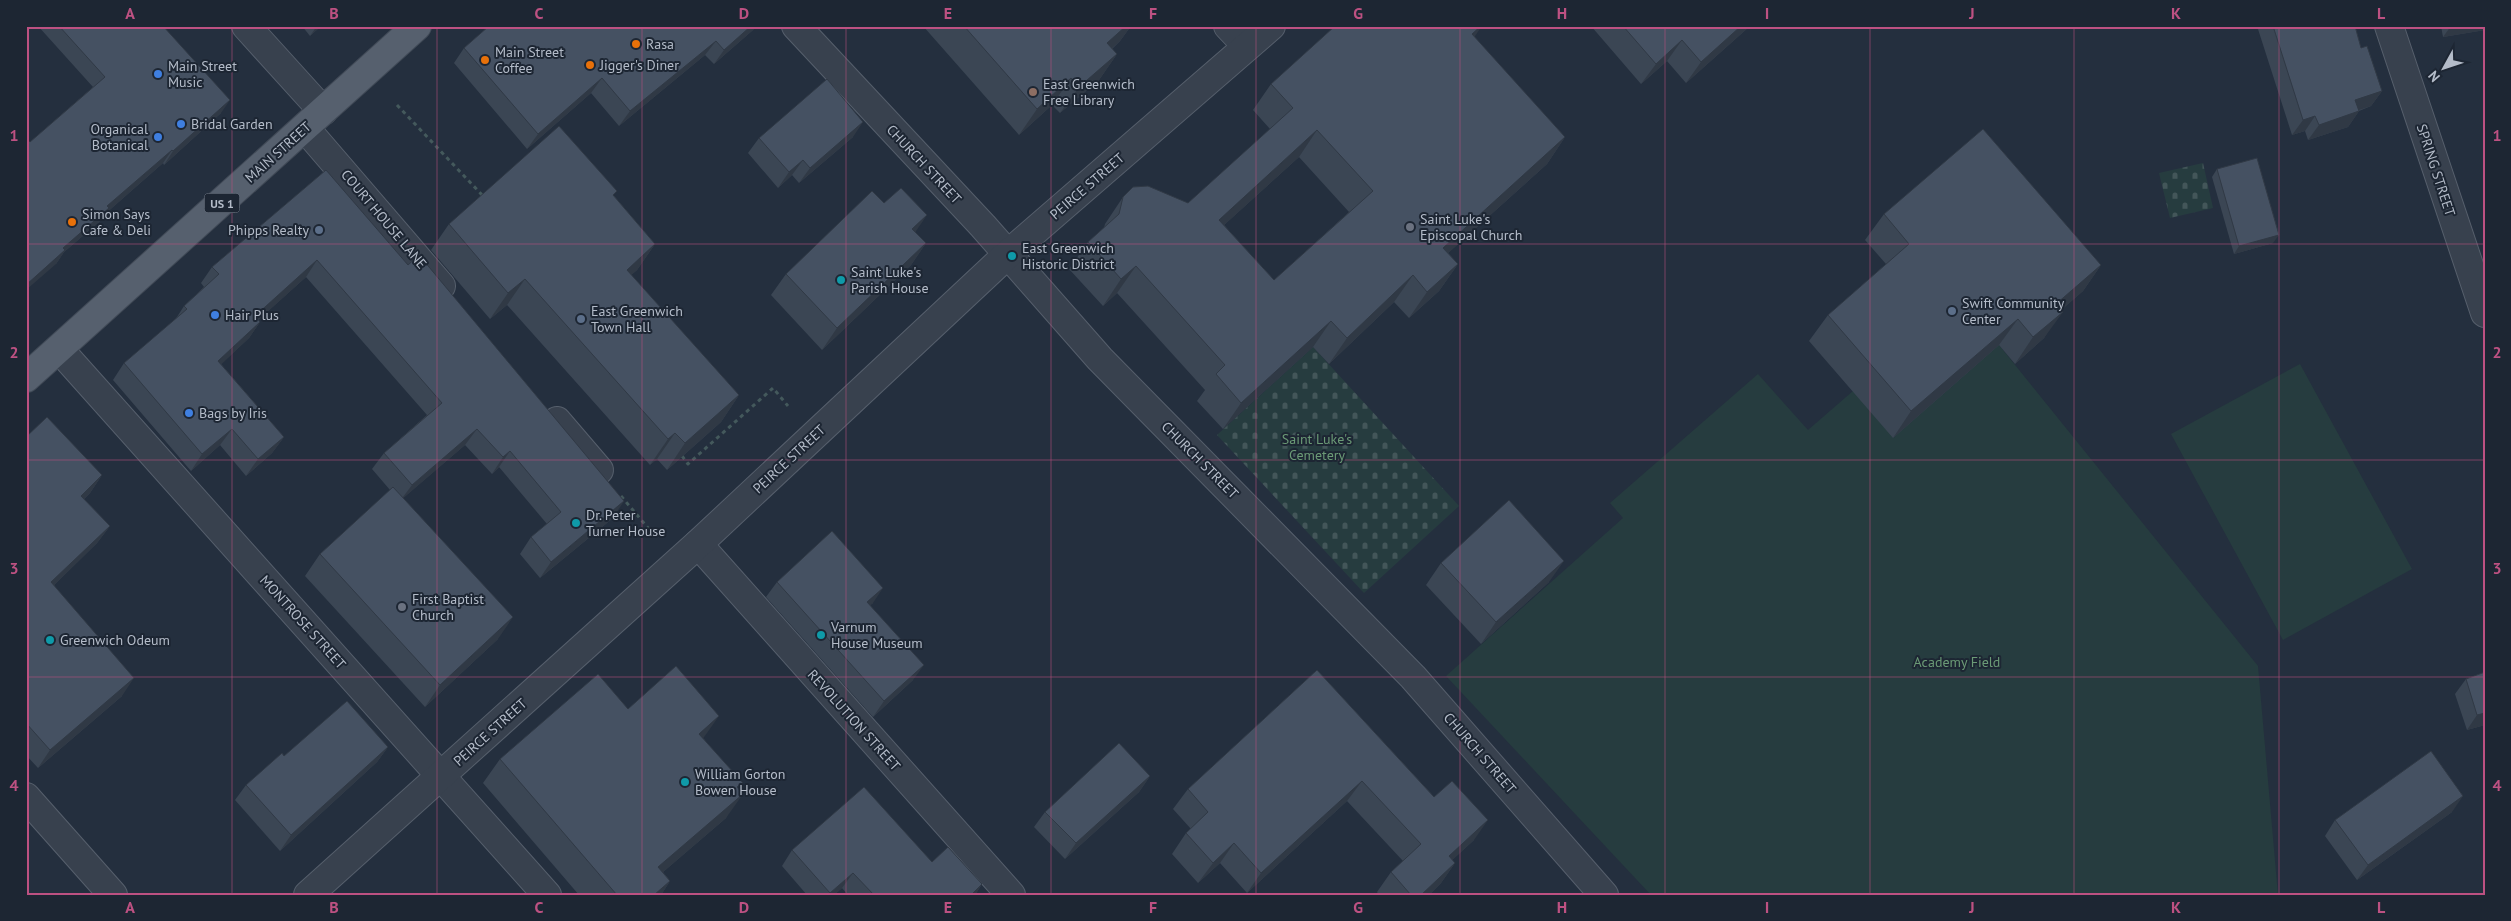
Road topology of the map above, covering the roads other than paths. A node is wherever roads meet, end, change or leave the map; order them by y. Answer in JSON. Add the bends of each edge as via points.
{"nodes":[{"id":1,"x":246,"y":26,"type":"edge"},
{"id":2,"x":417,"y":26,"type":"edge"},
{"id":3,"x":796,"y":26,"type":"edge"},
{"id":4,"x":1228,"y":26,"type":"edge"},
{"id":5,"x":1271,"y":26,"type":"edge"},
{"id":6,"x":2389,"y":26,"type":"edge"},
{"id":7,"x":1247,"y":46,"type":"junction"},
{"id":8,"x":314,"y":119,"type":"junction"},
{"id":9,"x":1008,"y":254,"type":"junction"},
{"id":10,"x":460,"y":308,"type":"edge"},
{"id":11,"x":2485,"y":313,"type":"edge"},
{"id":12,"x":59,"y":349,"type":"junction"},
{"id":13,"x":26,"y":378,"type":"edge"},
{"id":14,"x":544,"y":406,"type":"edge"},
{"id":15,"x":599,"y":470,"type":"edge"},
{"id":16,"x":688,"y":553,"type":"junction"},
{"id":17,"x":440,"y":776,"type":"junction"},
{"id":18,"x":26,"y":797,"type":"edge"},
{"id":19,"x":113,"y":895,"type":"edge"},
{"id":20,"x":308,"y":895,"type":"edge"},
{"id":21,"x":547,"y":895,"type":"edge"},
{"id":22,"x":1011,"y":895,"type":"edge"},
{"id":23,"x":1604,"y":895,"type":"edge"}],
"edges":[{"from":1,"to":8,"type":"street","name":"COURT HOUSE LANE"},
{"from":2,"to":8,"type":"main road","name":"MAIN STREET","number":"US 1"},
{"from":3,"to":9,"type":"street","name":"CHURCH STREET"},
{"from":4,"to":7,"type":"street"},
{"from":5,"to":7,"type":"street","name":"PEIRCE STREET"},
{"from":6,"to":11,"type":"street","name":"SPRING STREET"},
{"from":7,"to":9,"type":"street","name":"PEIRCE STREET"},
{"from":8,"to":10,"type":"street","name":"COURT HOUSE LANE"},
{"from":8,"to":12,"type":"main road","name":"MAIN STREET","number":"US 1"},
{"from":9,"to":16,"type":"street","name":"PEIRCE STREET"},
{"from":9,"to":23,"type":"street","name":"CHURCH STREET","via":[[1100,359],[1413,677]]},
{"from":12,"to":13,"type":"main road","name":"MAIN STREET","number":"US 1"},
{"from":12,"to":17,"type":"street","name":"MONTROSE STREET"},
{"from":14,"to":15,"type":"street"},
{"from":16,"to":17,"type":"street","name":"PEIRCE STREET"},
{"from":16,"to":22,"type":"street","name":"REVOLUTION STREET"},
{"from":17,"to":20,"type":"street","name":"PEIRCE STREET"},
{"from":17,"to":21,"type":"street","name":"MONTROSE STREET"},
{"from":18,"to":19,"type":"street"}]}
